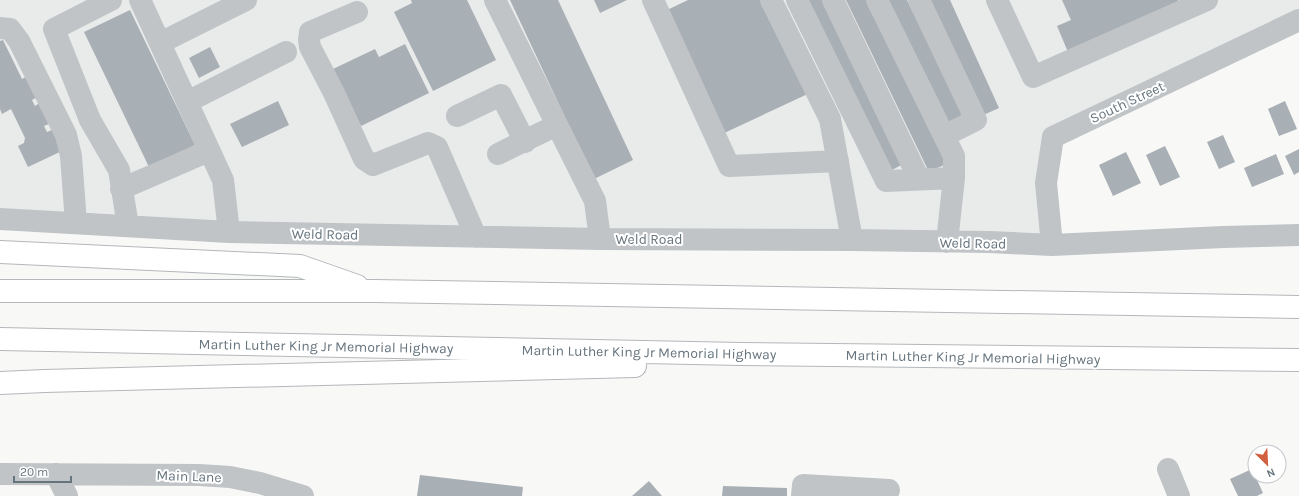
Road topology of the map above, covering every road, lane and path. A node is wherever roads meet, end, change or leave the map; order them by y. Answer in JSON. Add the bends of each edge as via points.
{"nodes":[{"id":1,"x":111,"y":0,"type":"edge"},
{"id":2,"x":140,"y":0,"type":"edge"},
{"id":3,"x":246,"y":0,"type":"edge"},
{"id":4,"x":495,"y":0,"type":"edge"},
{"id":5,"x":653,"y":0,"type":"edge"},
{"id":6,"x":771,"y":0,"type":"edge"},
{"id":7,"x":797,"y":0,"type":"edge"},
{"id":8,"x":833,"y":0,"type":"edge"},
{"id":9,"x":877,"y":0,"type":"edge"},
{"id":10,"x":919,"y":0,"type":"edge"},
{"id":11,"x":997,"y":0,"type":"edge"},
{"id":12,"x":1207,"y":0,"type":"edge"},
{"id":13,"x":357,"y":12,"type":"dead end"},
{"id":14,"x":1299,"y":20,"type":"edge"},
{"id":15,"x":0,"y":28,"type":"edge"},
{"id":16,"x":160,"y":43,"type":"junction"},
{"id":17,"x":286,"y":52,"type":"dead end"},
{"id":18,"x":187,"y":102,"type":"junction"},
{"id":19,"x":457,"y":116,"type":"dead end"},
{"id":20,"x":557,"y":125,"type":"junction"},
{"id":21,"x":944,"y":136,"type":"junction"},
{"id":22,"x":525,"y":142,"type":"junction"},
{"id":23,"x":209,"y":151,"type":"junction"},
{"id":24,"x":498,"y":154,"type":"dead end"},
{"id":25,"x":838,"y":161,"type":"junction"},
{"id":26,"x":954,"y":178,"type":"junction"},
{"id":27,"x":919,"y":179,"type":"junction"},
{"id":28,"x":121,"y":189,"type":"junction"},
{"id":29,"x":0,"y":219,"type":"edge"},
{"id":30,"x":76,"y":223,"type":"junction"},
{"id":31,"x":128,"y":226,"type":"junction"},
{"id":32,"x":229,"y":232,"type":"junction"},
{"id":33,"x":1299,"y":236,"type":"edge"},
{"id":34,"x":476,"y":237,"type":"junction"},
{"id":35,"x":600,"y":239,"type":"junction"},
{"id":36,"x":852,"y":240,"type":"junction"},
{"id":37,"x":947,"y":242,"type":"junction"},
{"id":38,"x":1052,"y":245,"type":"junction"},
{"id":39,"x":0,"y":252,"type":"edge"},
{"id":40,"x":0,"y":291,"type":"edge"},
{"id":41,"x":374,"y":291,"type":"junction"},
{"id":42,"x":1299,"y":307,"type":"edge"},
{"id":43,"x":0,"y":339,"type":"edge"},
{"id":44,"x":741,"y":354,"type":"junction"},
{"id":45,"x":1299,"y":360,"type":"edge"},
{"id":46,"x":0,"y":383,"type":"edge"},
{"id":47,"x":1168,"y":469,"type":"dead end"},
{"id":48,"x":0,"y":474,"type":"edge"},
{"id":49,"x":56,"y":474,"type":"junction"},
{"id":50,"x":890,"y":490,"type":"dead end"},
{"id":51,"x":67,"y":496,"type":"edge"},
{"id":52,"x":303,"y":496,"type":"edge"},
{"id":53,"x":802,"y":496,"type":"edge"},
{"id":54,"x":1179,"y":496,"type":"edge"}],
"edges":[{"from":1,"to":28,"type":"street","via":[[54,29],[90,120],[119,170]]},
{"from":2,"to":16,"type":"street"},
{"from":3,"to":16,"type":"street"},
{"from":4,"to":20,"type":"street"},
{"from":5,"to":25,"type":"street","via":[[729,166]]},
{"from":6,"to":25,"type":"street","via":[[830,119]]},
{"from":7,"to":27,"type":"street","via":[[886,181]]},
{"from":8,"to":27,"type":"street"},
{"from":9,"to":21,"type":"street"},
{"from":10,"to":21,"type":"street","via":[[976,120]]},
{"from":11,"to":12,"type":"street","via":[[1033,77]]},
{"from":13,"to":34,"type":"street","via":[[310,32],[309,40],[310,47],[364,159],[373,165],[428,143],[438,147]]},
{"from":14,"to":38,"type":"street","name":"South Street","via":[[1053,137],[1046,183]]},
{"from":15,"to":30,"type":"street","via":[[10,29],[19,41],[66,135],[71,156]]},
{"from":16,"to":18,"type":"street"},
{"from":17,"to":18,"type":"street"},
{"from":18,"to":23,"type":"street"},
{"from":19,"to":22,"type":"street","via":[[501,95]]},
{"from":20,"to":22,"type":"street"},
{"from":20,"to":35,"type":"street","via":[[595,201]]},
{"from":21,"to":26,"type":"street","via":[[954,156]]},
{"from":22,"to":24,"type":"street"},
{"from":23,"to":28,"type":"street"},
{"from":23,"to":32,"type":"street","via":[[223,180]]},
{"from":25,"to":36,"type":"street"},
{"from":26,"to":27,"type":"street"},
{"from":26,"to":37,"type":"street"},
{"from":28,"to":31,"type":"street"},
{"from":29,"to":30,"type":"street","name":"Weld Road"},
{"from":30,"to":31,"type":"street","name":"Weld Road"},
{"from":31,"to":32,"type":"street","name":"Weld Road"},
{"from":32,"to":34,"type":"street","name":"Weld Road"},
{"from":33,"to":38,"type":"street","name":"Weld Road"},
{"from":34,"to":35,"type":"street","name":"Weld Road"},
{"from":35,"to":36,"type":"street","name":"Weld Road"},
{"from":36,"to":37,"type":"street","name":"Weld Road"},
{"from":37,"to":38,"type":"street","name":"Weld Road"},
{"from":39,"to":41,"type":"highway","via":[[300,266]]},
{"from":40,"to":41,"type":"highway"},
{"from":41,"to":42,"type":"highway"},
{"from":43,"to":44,"type":"highway","name":"Martin Luther King Jr Memorial Highway"},
{"from":44,"to":45,"type":"highway","name":"Martin Luther King Jr Memorial Highway"},
{"from":44,"to":46,"type":"highway","via":[[636,366]]},
{"from":47,"to":54,"type":"street"},
{"from":48,"to":49,"type":"street","name":"Main Lane"},
{"from":49,"to":51,"type":"street"},
{"from":49,"to":52,"type":"street","name":"Main Lane","via":[[230,477]]},
{"from":50,"to":53,"type":"street","via":[[804,485]]}]}
